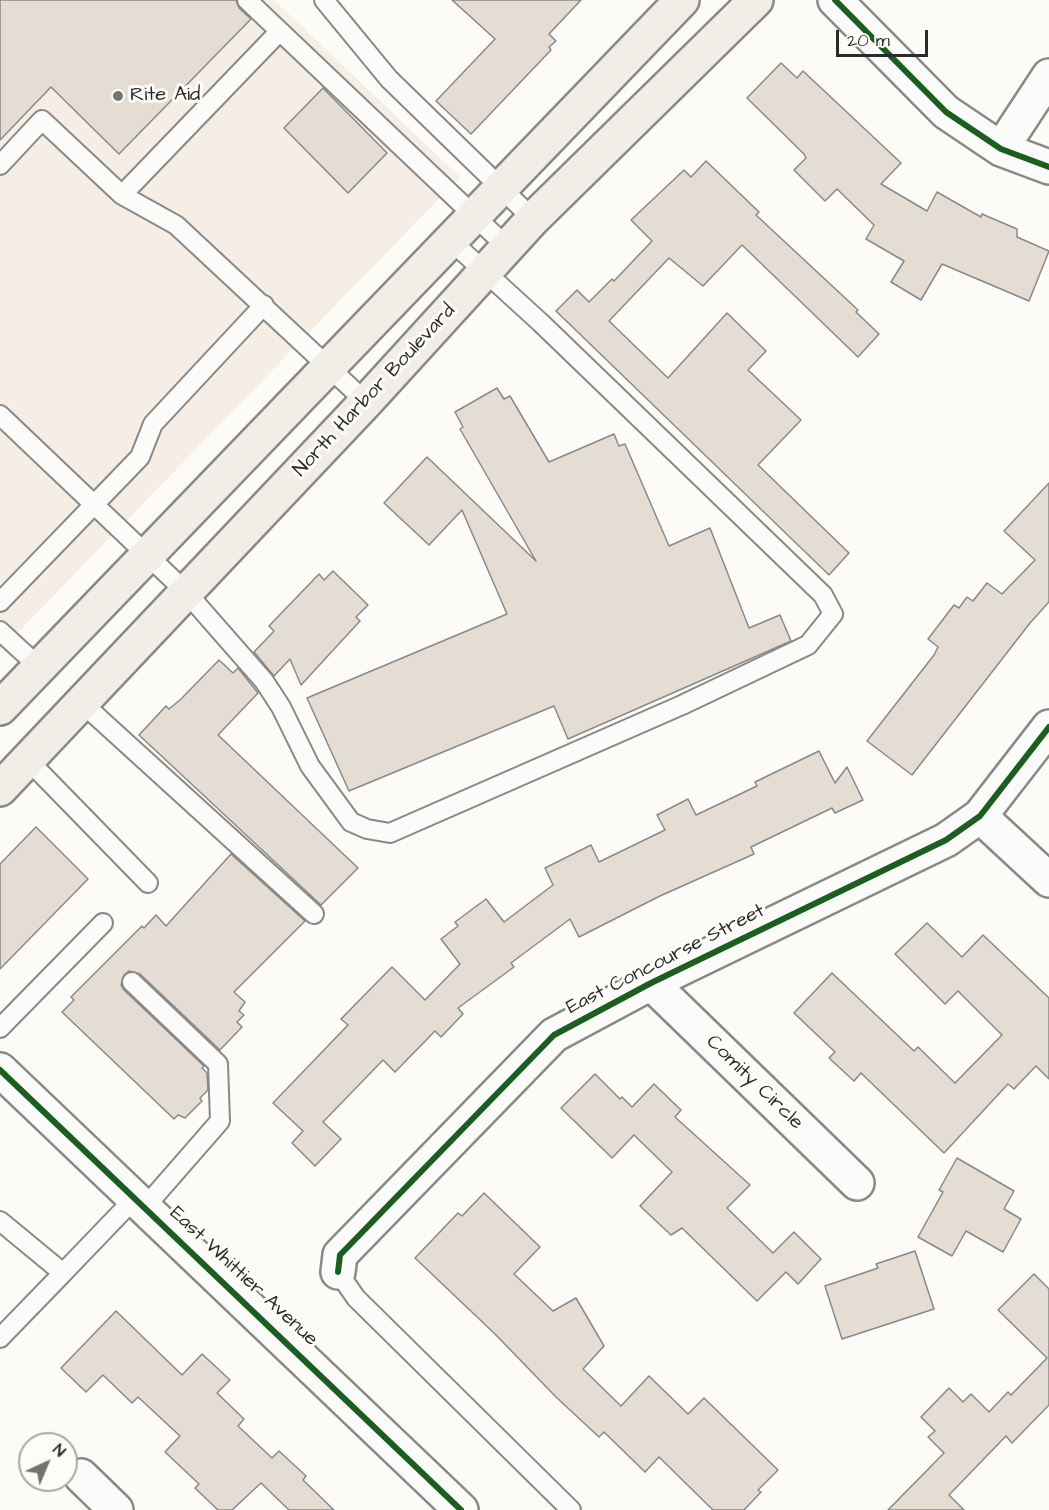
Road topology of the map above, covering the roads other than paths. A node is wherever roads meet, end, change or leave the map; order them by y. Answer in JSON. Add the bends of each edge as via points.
{"nodes":[{"id":1,"x":247,"y":0,"type":"edge"},
{"id":2,"x":324,"y":0,"type":"edge"},
{"id":3,"x":682,"y":0,"type":"edge"},
{"id":4,"x":756,"y":0,"type":"edge"},
{"id":5,"x":835,"y":0,"type":"edge"},
{"id":6,"x":279,"y":32,"type":"junction"},
{"id":7,"x":1049,"y":75,"type":"edge"},
{"id":8,"x":1001,"y":149,"type":"junction"},
{"id":9,"x":0,"y":165,"type":"edge"},
{"id":10,"x":1049,"y":167,"type":"edge"},
{"id":11,"x":500,"y":187,"type":"junction"},
{"id":12,"x":122,"y":195,"type":"junction"},
{"id":13,"x":474,"y":214,"type":"junction"},
{"id":14,"x":533,"y":219,"type":"junction"},
{"id":15,"x":449,"y":239,"type":"junction"},
{"id":16,"x":507,"y":248,"type":"junction"},
{"id":17,"x":483,"y":273,"type":"junction"},
{"id":18,"x":264,"y":305,"type":"junction"},
{"id":19,"x":328,"y":366,"type":"junction"},
{"id":20,"x":366,"y":402,"type":"junction"},
{"id":21,"x":0,"y":415,"type":"edge"},
{"id":22,"x":94,"y":504,"type":"junction"},
{"id":23,"x":148,"y":555,"type":"junction"},
{"id":24,"x":186,"y":592,"type":"junction"},
{"id":25,"x":0,"y":602,"type":"edge"},
{"id":26,"x":0,"y":631,"type":"edge"},
{"id":27,"x":39,"y":667,"type":"junction"},
{"id":28,"x":81,"y":702,"type":"junction"},
{"id":29,"x":0,"y":708,"type":"edge"},
{"id":30,"x":1049,"y":727,"type":"edge"},
{"id":31,"x":28,"y":760,"type":"junction"},
{"id":32,"x":0,"y":789,"type":"edge"},
{"id":33,"x":980,"y":816,"type":"junction"},
{"id":34,"x":1049,"y":879,"type":"edge"},
{"id":35,"x":148,"y":883,"type":"dead end"},
{"id":36,"x":314,"y":914,"type":"dead end"},
{"id":37,"x":103,"y":923,"type":"dead end"},
{"id":38,"x":132,"y":982,"type":"dead end"},
{"id":39,"x":651,"y":983,"type":"junction"},
{"id":40,"x":0,"y":1028,"type":"edge"},
{"id":41,"x":0,"y":1070,"type":"edge"},
{"id":42,"x":857,"y":1183,"type":"dead end"},
{"id":43,"x":140,"y":1203,"type":"junction"},
{"id":44,"x":0,"y":1221,"type":"edge"},
{"id":45,"x":338,"y":1272,"type":"joint"},
{"id":46,"x":63,"y":1273,"type":"junction"},
{"id":47,"x":0,"y":1338,"type":"edge"},
{"id":48,"x":81,"y":1476,"type":"dead end"},
{"id":49,"x":116,"y":1510,"type":"edge"},
{"id":50,"x":461,"y":1510,"type":"edge"},
{"id":51,"x":571,"y":1510,"type":"edge"}],
"edges":[{"from":1,"to":6,"type":"lane"},
{"from":2,"to":11,"type":"lane","via":[[389,79]]},
{"from":3,"to":11,"type":"main road"},
{"from":4,"to":14,"type":"main road","name":"North Harbor Boulevard"},
{"from":5,"to":8,"type":"street","via":[[946,112]]},
{"from":6,"to":12,"type":"lane"},
{"from":6,"to":13,"type":"lane"},
{"from":7,"to":8,"type":"street"},
{"from":8,"to":10,"type":"street"},
{"from":9,"to":12,"type":"lane","via":[[42,120]]},
{"from":11,"to":13,"type":"main road"},
{"from":11,"to":14,"type":"lane"},
{"from":12,"to":18,"type":"lane","via":[[176,225]]},
{"from":13,"to":15,"type":"main road"},
{"from":13,"to":16,"type":"lane"},
{"from":14,"to":16,"type":"main road","name":"North Harbor Boulevard"},
{"from":15,"to":17,"type":"lane"},
{"from":15,"to":19,"type":"main road"},
{"from":16,"to":17,"type":"main road","name":"North Harbor Boulevard"},
{"from":17,"to":20,"type":"main road","name":"North Harbor Boulevard"},
{"from":17,"to":24,"type":"lane","via":[[549,330],[823,595],[833,614],[808,645],[682,705],[390,833],[351,822],[310,766],[264,681]]},
{"from":18,"to":19,"type":"lane"},
{"from":18,"to":22,"type":"lane","via":[[153,424],[140,457]]},
{"from":19,"to":20,"type":"lane"},
{"from":19,"to":23,"type":"main road"},
{"from":20,"to":24,"type":"main road","name":"North Harbor Boulevard"},
{"from":21,"to":22,"type":"lane"},
{"from":22,"to":23,"type":"lane"},
{"from":22,"to":25,"type":"lane"},
{"from":23,"to":24,"type":"lane"},
{"from":23,"to":27,"type":"main road"},
{"from":24,"to":28,"type":"main road","name":"North Harbor Boulevard"},
{"from":26,"to":27,"type":"lane"},
{"from":27,"to":29,"type":"main road"},
{"from":28,"to":31,"type":"main road","name":"North Harbor Boulevard"},
{"from":28,"to":36,"type":"lane"},
{"from":30,"to":33,"type":"street","name":"East Concourse Street"},
{"from":31,"to":32,"type":"main road","name":"North Harbor Boulevard"},
{"from":31,"to":35,"type":"lane"},
{"from":33,"to":34,"type":"street"},
{"from":33,"to":39,"type":"street","name":"East Concourse Street","via":[[946,840]]},
{"from":37,"to":40,"type":"lane"},
{"from":38,"to":43,"type":"lane","via":[[218,1064],[220,1121]]},
{"from":39,"to":42,"type":"street","name":"Comity Circle"},
{"from":39,"to":45,"type":"street","name":"East Concourse Street","via":[[554,1035],[340,1255]]},
{"from":41,"to":43,"type":"street","name":"East Whittier Avenue"},
{"from":43,"to":46,"type":"lane"},
{"from":43,"to":50,"type":"street","name":"East Whittier Avenue"},
{"from":44,"to":46,"type":"lane"},
{"from":45,"to":51,"type":"lane","via":[[356,1298]]},
{"from":46,"to":47,"type":"lane"},
{"from":48,"to":49,"type":"street"}]}
